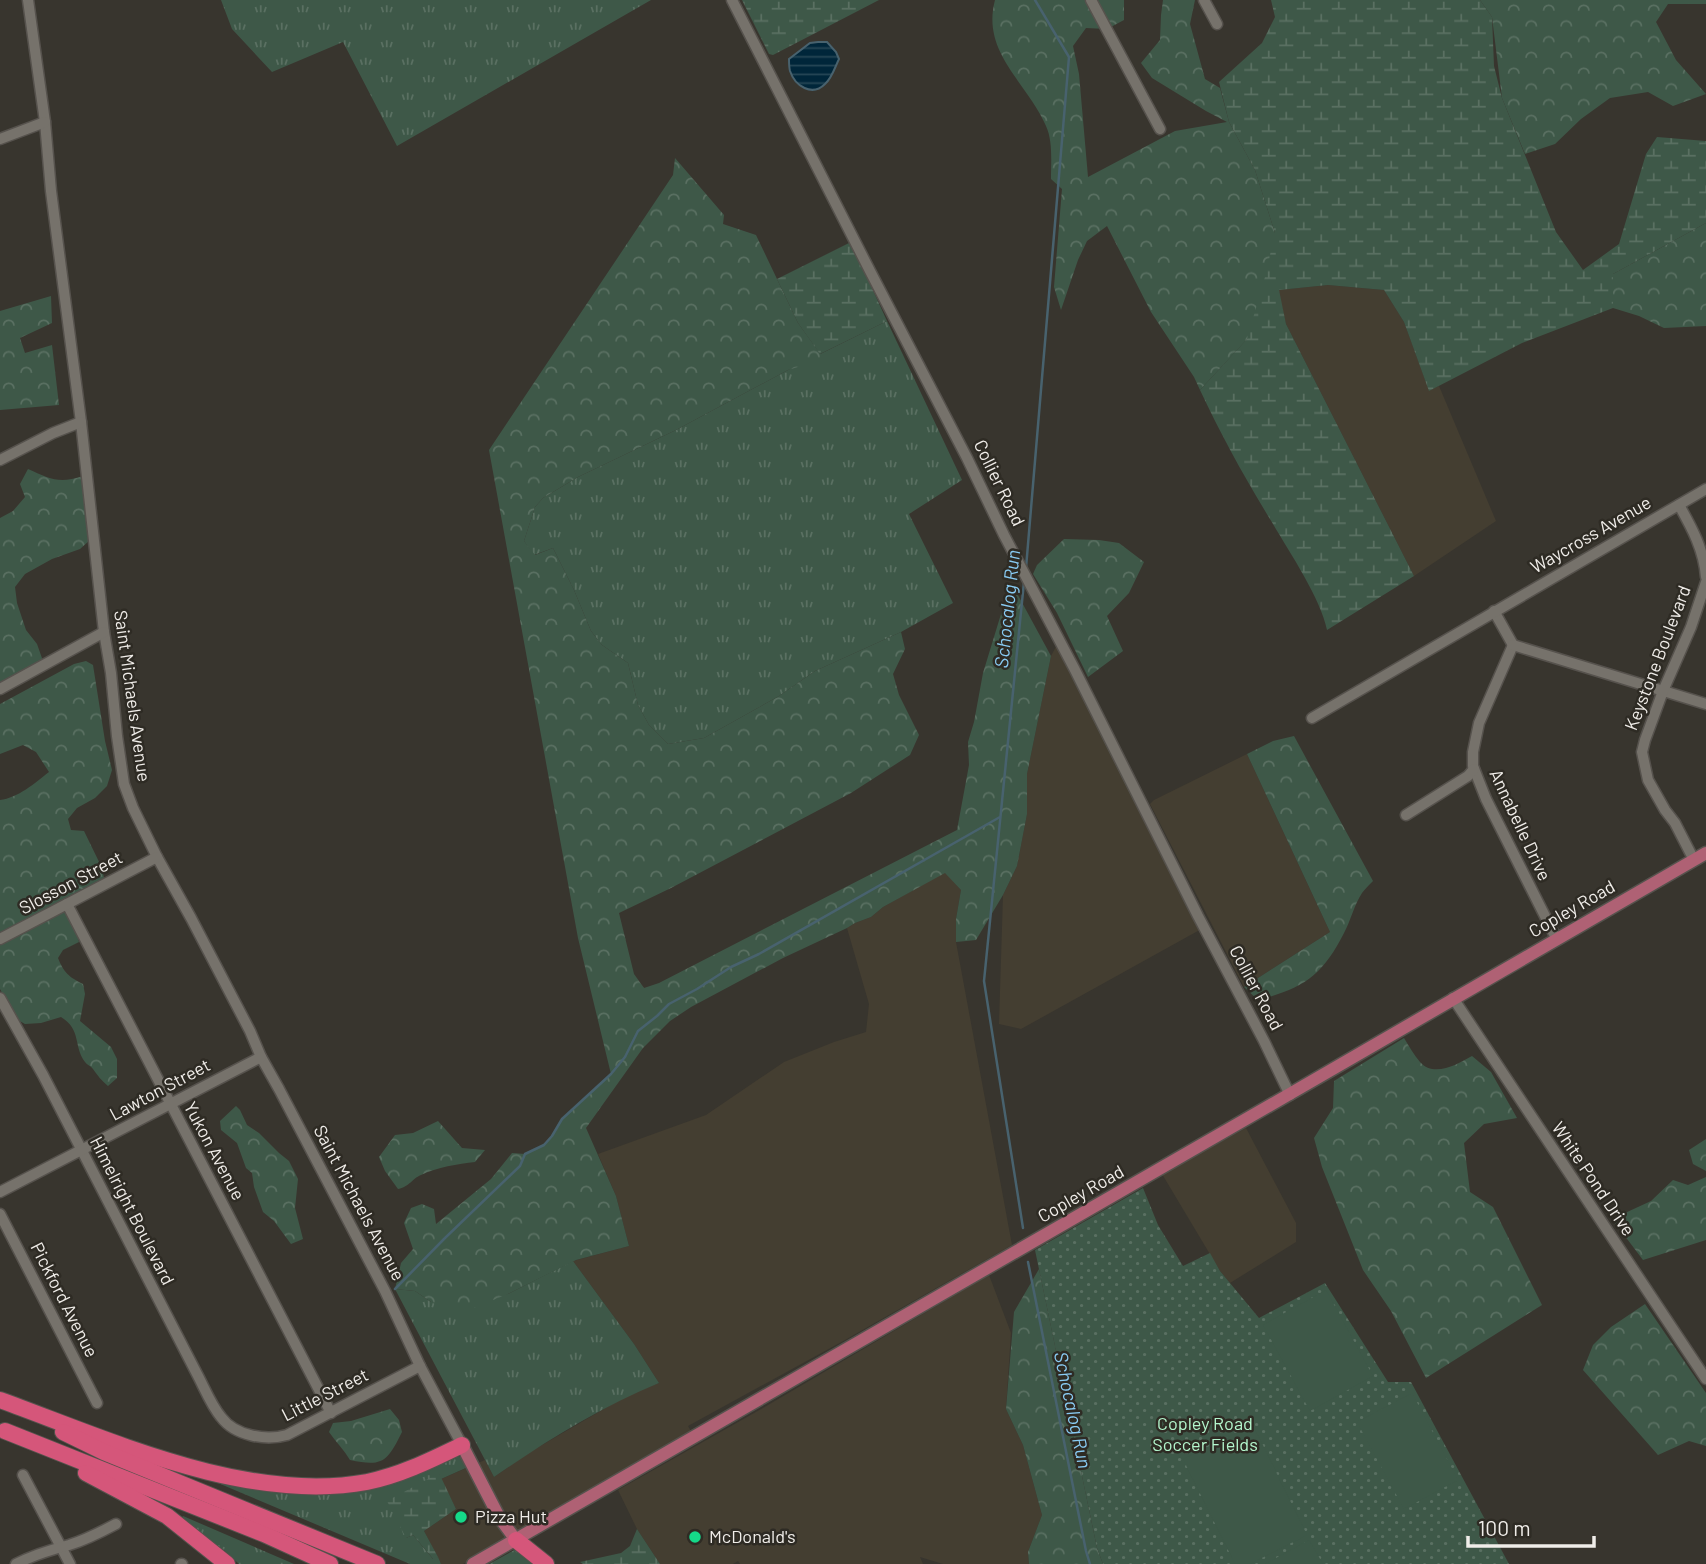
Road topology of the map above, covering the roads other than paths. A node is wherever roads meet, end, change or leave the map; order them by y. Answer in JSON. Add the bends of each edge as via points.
{"nodes":[{"id":1,"x":28,"y":0,"type":"edge"},
{"id":2,"x":732,"y":0,"type":"edge"},
{"id":3,"x":1091,"y":0,"type":"edge"},
{"id":4,"x":1204,"y":0,"type":"edge"},
{"id":5,"x":1217,"y":24,"type":"dead end"},
{"id":6,"x":45,"y":122,"type":"junction"},
{"id":7,"x":1160,"y":129,"type":"dead end"},
{"id":8,"x":0,"y":139,"type":"edge"},
{"id":9,"x":81,"y":422,"type":"junction"},
{"id":10,"x":0,"y":460,"type":"edge"},
{"id":11,"x":1706,"y":489,"type":"edge"},
{"id":12,"x":1679,"y":505,"type":"junction"},
{"id":13,"x":1706,"y":580,"type":"edge"},
{"id":14,"x":1494,"y":611,"type":"junction"},
{"id":15,"x":104,"y":632,"type":"junction"},
{"id":16,"x":1513,"y":645,"type":"junction"},
{"id":17,"x":0,"y":689,"type":"edge"},
{"id":18,"x":1663,"y":691,"type":"junction"},
{"id":19,"x":1706,"y":704,"type":"edge"},
{"id":20,"x":1312,"y":718,"type":"dead end"},
{"id":21,"x":1474,"y":769,"type":"junction"},
{"id":22,"x":1406,"y":815,"type":"dead end"},
{"id":23,"x":1706,"y":853,"type":"edge"},
{"id":24,"x":158,"y":857,"type":"junction"},
{"id":25,"x":1694,"y":860,"type":"junction"},
{"id":26,"x":67,"y":904,"type":"junction"},
{"id":27,"x":1556,"y":938,"type":"junction"},
{"id":28,"x":0,"y":939,"type":"edge"},
{"id":29,"x":0,"y":998,"type":"edge"},
{"id":30,"x":1453,"y":998,"type":"junction"},
{"id":31,"x":261,"y":1056,"type":"junction"},
{"id":32,"x":1290,"y":1095,"type":"junction"},
{"id":33,"x":170,"y":1104,"type":"junction"},
{"id":34,"x":80,"y":1151,"type":"junction"},
{"id":35,"x":0,"y":1192,"type":"edge"},
{"id":36,"x":0,"y":1214,"type":"edge"},
{"id":37,"x":420,"y":1366,"type":"junction"},
{"id":38,"x":1706,"y":1380,"type":"edge"},
{"id":39,"x":0,"y":1401,"type":"edge"},
{"id":40,"x":97,"y":1403,"type":"dead end"},
{"id":41,"x":331,"y":1413,"type":"junction"},
{"id":42,"x":3,"y":1430,"type":"edge"},
{"id":43,"x":241,"y":1432,"type":"joint"},
{"id":44,"x":462,"y":1445,"type":"junction"},
{"id":45,"x":23,"y":1475,"type":"dead end"},
{"id":46,"x":116,"y":1524,"type":"dead end"},
{"id":47,"x":516,"y":1540,"type":"junction"},
{"id":48,"x":61,"y":1547,"type":"junction"},
{"id":49,"x":16,"y":1564,"type":"edge"},
{"id":50,"x":71,"y":1564,"type":"edge"},
{"id":51,"x":227,"y":1564,"type":"edge"},
{"id":52,"x":330,"y":1564,"type":"edge"},
{"id":53,"x":377,"y":1564,"type":"edge"},
{"id":54,"x":473,"y":1564,"type":"edge"},
{"id":55,"x":546,"y":1564,"type":"edge"}],
"edges":[{"from":1,"to":6,"type":"street","name":"Saint Michaels Avenue"},
{"from":2,"to":32,"type":"street","name":"Collier Road"},
{"from":3,"to":7,"type":"street"},
{"from":4,"to":5,"type":"street"},
{"from":6,"to":8,"type":"street"},
{"from":6,"to":9,"type":"street","name":"Saint Michaels Avenue"},
{"from":9,"to":10,"type":"street"},
{"from":9,"to":15,"type":"street","name":"Saint Michaels Avenue"},
{"from":11,"to":12,"type":"street","name":"Waycross Avenue"},
{"from":12,"to":13,"type":"street","name":"Keystone Boulevard","via":[[1702,553]]},
{"from":12,"to":14,"type":"street","name":"Waycross Avenue"},
{"from":13,"to":18,"type":"street","name":"Keystone Boulevard"},
{"from":14,"to":16,"type":"street"},
{"from":14,"to":20,"type":"street","name":"Waycross Avenue"},
{"from":15,"to":17,"type":"street"},
{"from":15,"to":24,"type":"street","name":"Saint Michaels Avenue","via":[[124,784]]},
{"from":16,"to":18,"type":"street"},
{"from":16,"to":21,"type":"street","name":"Annabelle Drive","via":[[1479,723],[1472,752]]},
{"from":18,"to":19,"type":"street"},
{"from":18,"to":25,"type":"street","name":"Keystone Boulevard","via":[[1644,740],[1644,764],[1648,780]]},
{"from":21,"to":22,"type":"street"},
{"from":21,"to":27,"type":"street","name":"Annabelle Drive"},
{"from":23,"to":25,"type":"main road","name":"Copley Road"},
{"from":24,"to":26,"type":"street","name":"Slosson Street"},
{"from":24,"to":31,"type":"street","name":"Saint Michaels Avenue"},
{"from":25,"to":27,"type":"main road","name":"Copley Road"},
{"from":26,"to":28,"type":"street","name":"Slosson Street"},
{"from":26,"to":33,"type":"street","name":"Yukon Avenue"},
{"from":27,"to":30,"type":"main road","name":"Copley Road"},
{"from":29,"to":34,"type":"street","name":"Himelright Boulevard"},
{"from":30,"to":32,"type":"main road","name":"Copley Road"},
{"from":30,"to":38,"type":"street","name":"White Pond Drive"},
{"from":31,"to":33,"type":"street","name":"Lawton Street"},
{"from":31,"to":37,"type":"street","name":"Saint Michaels Avenue","via":[[385,1290]]},
{"from":32,"to":47,"type":"main road","name":"Copley Road"},
{"from":33,"to":34,"type":"street","name":"Lawton Street"},
{"from":33,"to":41,"type":"street","name":"Yukon Avenue"},
{"from":34,"to":35,"type":"street","name":"Lawton Street"},
{"from":34,"to":43,"type":"street","name":"Himelright Boulevard","via":[[220,1417]]},
{"from":36,"to":40,"type":"street","name":"Pickford Avenue"},
{"from":37,"to":41,"type":"street","name":"Little Street"},
{"from":37,"to":44,"type":"street","name":"Saint Michaels Avenue"},
{"from":39,"to":44,"type":"highway","via":[[199,1469],[276,1485],[321,1487],[369,1481],[414,1468]]},
{"from":39,"to":53,"type":"highway","via":[[104,1452]]},
{"from":41,"to":43,"type":"street","name":"Little Street","via":[[280,1437]]},
{"from":42,"to":51,"type":"highway","via":[[167,1516]]},
{"from":42,"to":52,"type":"highway"},
{"from":44,"to":47,"type":"main road"},
{"from":45,"to":48,"type":"street"},
{"from":46,"to":48,"type":"street"},
{"from":47,"to":54,"type":"main road","name":"Copley Road"},
{"from":47,"to":55,"type":"highway"},
{"from":48,"to":49,"type":"street"},
{"from":48,"to":50,"type":"street"}]}
